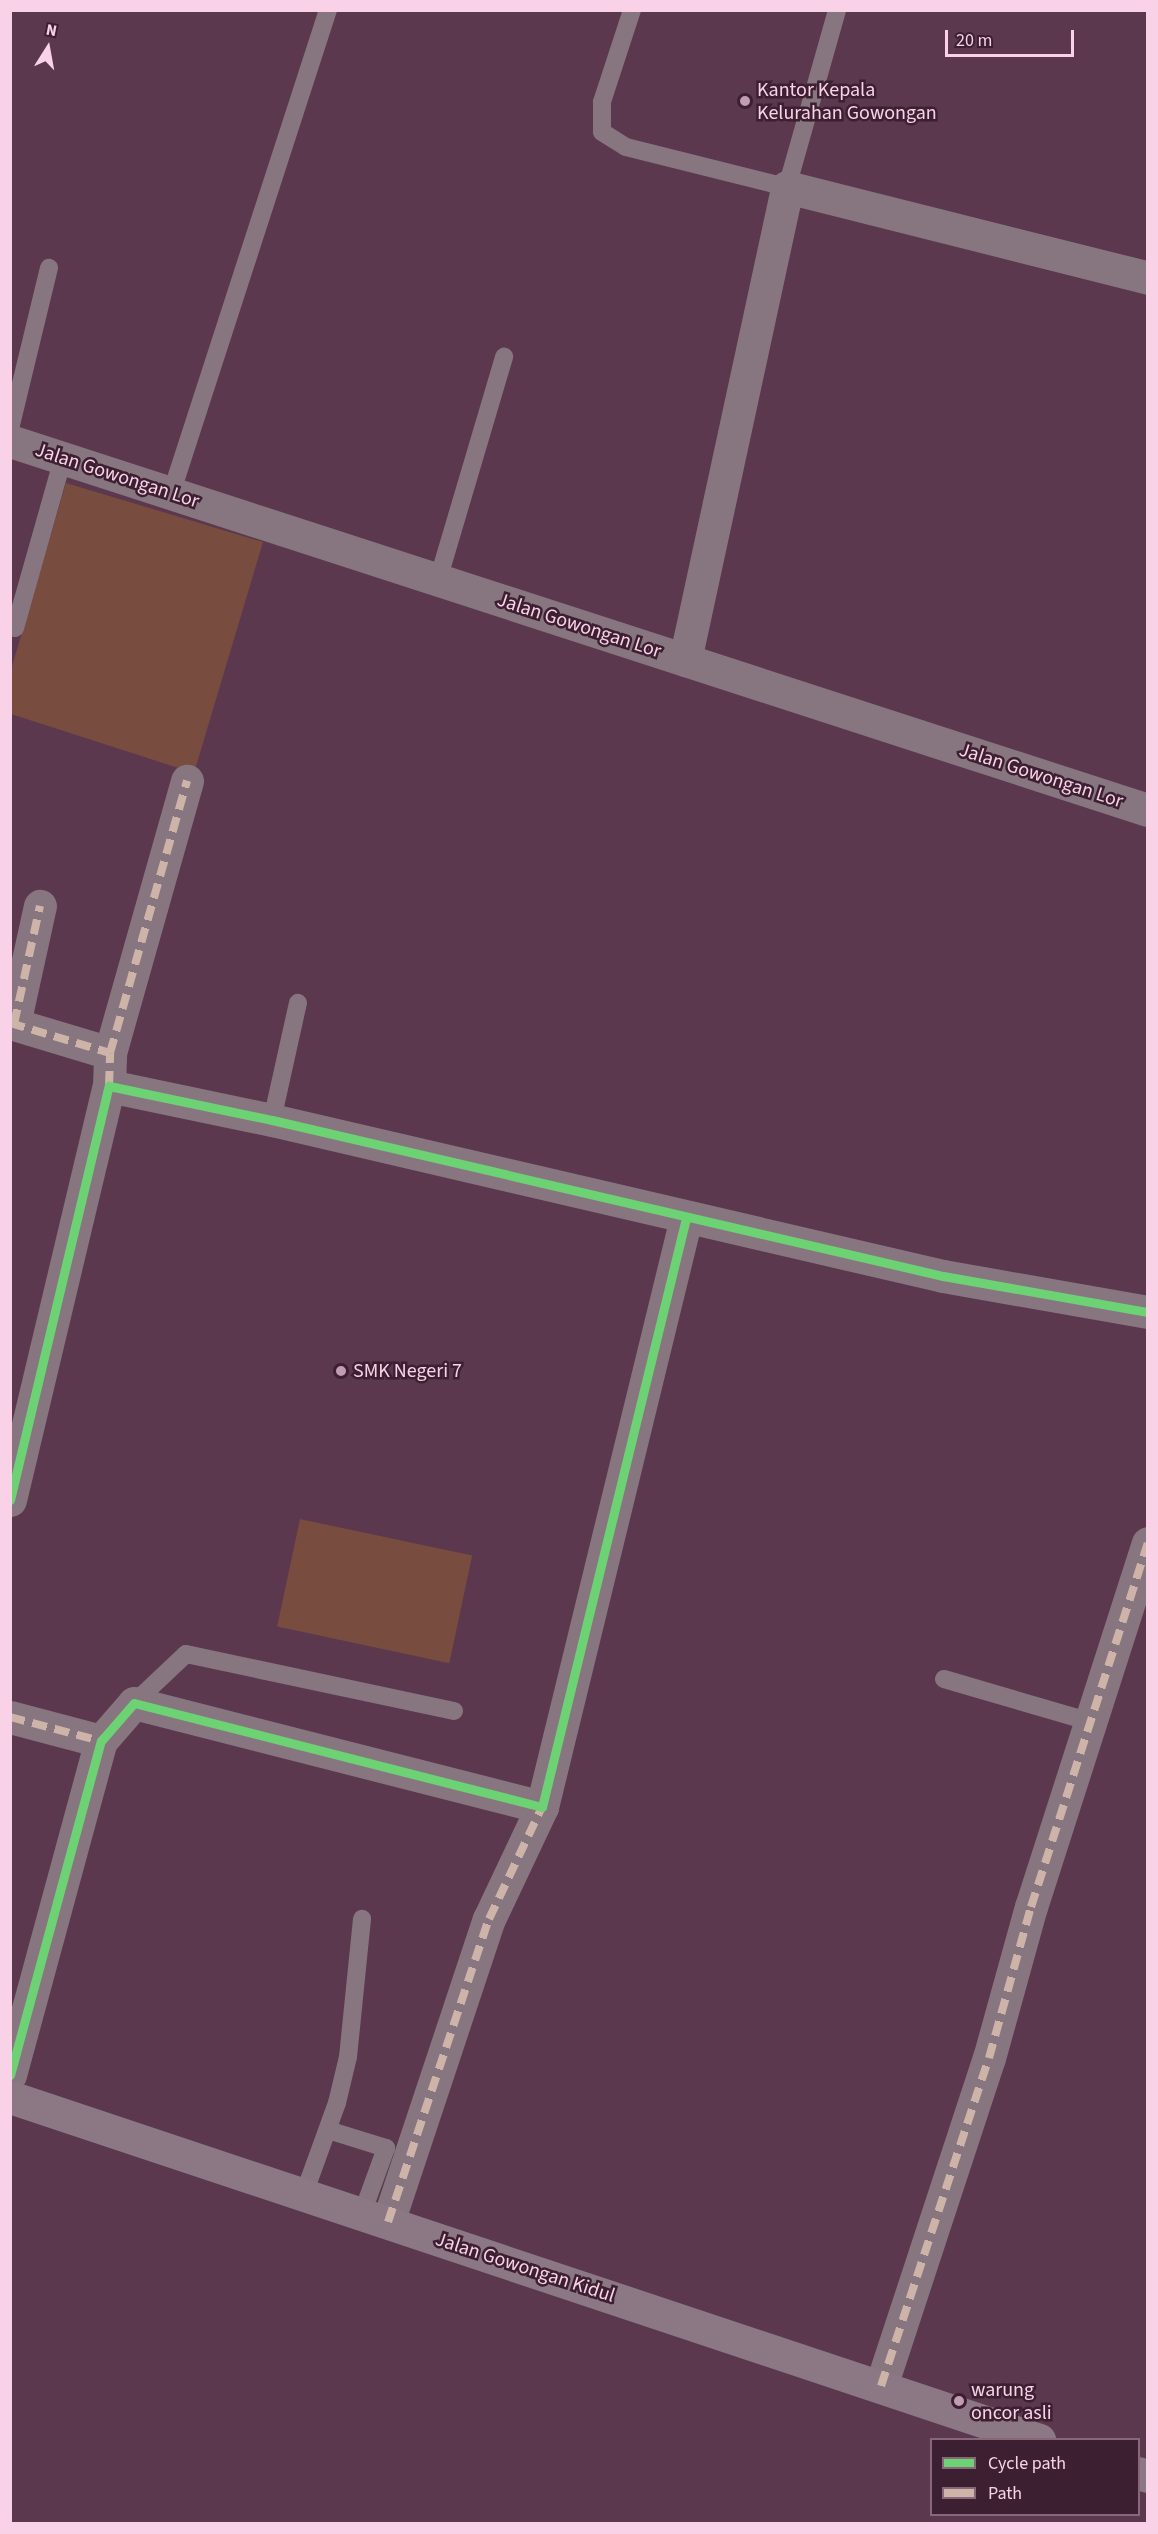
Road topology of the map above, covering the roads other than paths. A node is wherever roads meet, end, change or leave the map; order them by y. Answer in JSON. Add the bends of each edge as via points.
{"nodes":[{"id":1,"x":328,"y":10,"type":"edge"},
{"id":2,"x":632,"y":10,"type":"edge"},
{"id":3,"x":837,"y":10,"type":"edge"},
{"id":4,"x":787,"y":187,"type":"junction"},
{"id":5,"x":48,"y":268,"type":"dead end"},
{"id":6,"x":1148,"y":278,"type":"edge"},
{"id":7,"x":504,"y":357,"type":"dead end"},
{"id":8,"x":10,"y":429,"type":"edge"},
{"id":9,"x":10,"y":441,"type":"edge"},
{"id":10,"x":63,"y":458,"type":"junction"},
{"id":11,"x":171,"y":494,"type":"junction"},
{"id":12,"x":438,"y":580,"type":"junction"},
{"id":13,"x":15,"y":628,"type":"dead end"},
{"id":14,"x":685,"y":660,"type":"junction"},
{"id":15,"x":187,"y":781,"type":"dead end"},
{"id":16,"x":1148,"y":810,"type":"edge"},
{"id":17,"x":40,"y":906,"type":"dead end"},
{"id":18,"x":298,"y":1003,"type":"dead end"},
{"id":19,"x":12,"y":1024,"type":"edge"},
{"id":20,"x":110,"y":1053,"type":"junction"},
{"id":21,"x":109,"y":1086,"type":"junction"},
{"id":22,"x":272,"y":1120,"type":"junction"},
{"id":23,"x":686,"y":1218,"type":"junction"},
{"id":24,"x":1148,"y":1312,"type":"edge"},
{"id":25,"x":10,"y":1500,"type":"edge"},
{"id":26,"x":1148,"y":1543,"type":"edge"},
{"id":27,"x":944,"y":1679,"type":"dead end"},
{"id":28,"x":134,"y":1702,"type":"junction"},
{"id":29,"x":454,"y":1711,"type":"dead end"},
{"id":30,"x":10,"y":1717,"type":"edge"},
{"id":31,"x":1091,"y":1722,"type":"junction"},
{"id":32,"x":101,"y":1741,"type":"junction"},
{"id":33,"x":542,"y":1807,"type":"junction"},
{"id":34,"x":362,"y":1919,"type":"dead end"},
{"id":35,"x":11,"y":2095,"type":"edge"},
{"id":36,"x":328,"y":2130,"type":"junction"},
{"id":37,"x":304,"y":2194,"type":"junction"},
{"id":38,"x":375,"y":2218,"type":"junction"},
{"id":39,"x":881,"y":2386,"type":"junction"},
{"id":40,"x":1036,"y":2438,"type":"edge"}],
"edges":[{"from":1,"to":11,"type":"lane"},
{"from":2,"to":4,"type":"lane","via":[[602,102],[602,132],[626,147]]},
{"from":3,"to":4,"type":"lane"},
{"from":4,"to":6,"type":"street"},
{"from":4,"to":14,"type":"street"},
{"from":5,"to":8,"type":"lane"},
{"from":7,"to":12,"type":"lane"},
{"from":9,"to":10,"type":"street","name":"Jalan Gowongan Lor"},
{"from":10,"to":11,"type":"street","name":"Jalan Gowongan Lor"},
{"from":10,"to":13,"type":"lane"},
{"from":11,"to":12,"type":"street","name":"Jalan Gowongan Lor"},
{"from":12,"to":14,"type":"street","name":"Jalan Gowongan Lor"},
{"from":14,"to":16,"type":"street","name":"Jalan Gowongan Lor"},
{"from":15,"to":20,"type":"street"},
{"from":17,"to":19,"type":"street"},
{"from":18,"to":22,"type":"lane"},
{"from":19,"to":20,"type":"street"},
{"from":20,"to":21,"type":"street"},
{"from":21,"to":22,"type":"street"},
{"from":21,"to":25,"type":"street"},
{"from":22,"to":23,"type":"street"},
{"from":23,"to":24,"type":"street","via":[[943,1276]]},
{"from":23,"to":33,"type":"street"},
{"from":26,"to":31,"type":"street"},
{"from":27,"to":31,"type":"lane"},
{"from":28,"to":29,"type":"lane","via":[[186,1654]]},
{"from":28,"to":32,"type":"street"},
{"from":28,"to":33,"type":"street"},
{"from":30,"to":32,"type":"street"},
{"from":31,"to":39,"type":"street","via":[[1031,1907],[989,2058]]},
{"from":32,"to":35,"type":"street"},
{"from":33,"to":38,"type":"street","via":[[489,1919]]},
{"from":34,"to":36,"type":"lane","via":[[348,2057]]},
{"from":35,"to":37,"type":"street","name":"Jalan Gowongan Kidul"},
{"from":36,"to":37,"type":"lane"},
{"from":36,"to":38,"type":"lane","via":[[386,2148]]},
{"from":37,"to":38,"type":"street","name":"Jalan Gowongan Kidul"},
{"from":38,"to":39,"type":"street","name":"Jalan Gowongan Kidul"},
{"from":39,"to":40,"type":"street","name":"Jalan Gowongan Kidul"}]}
